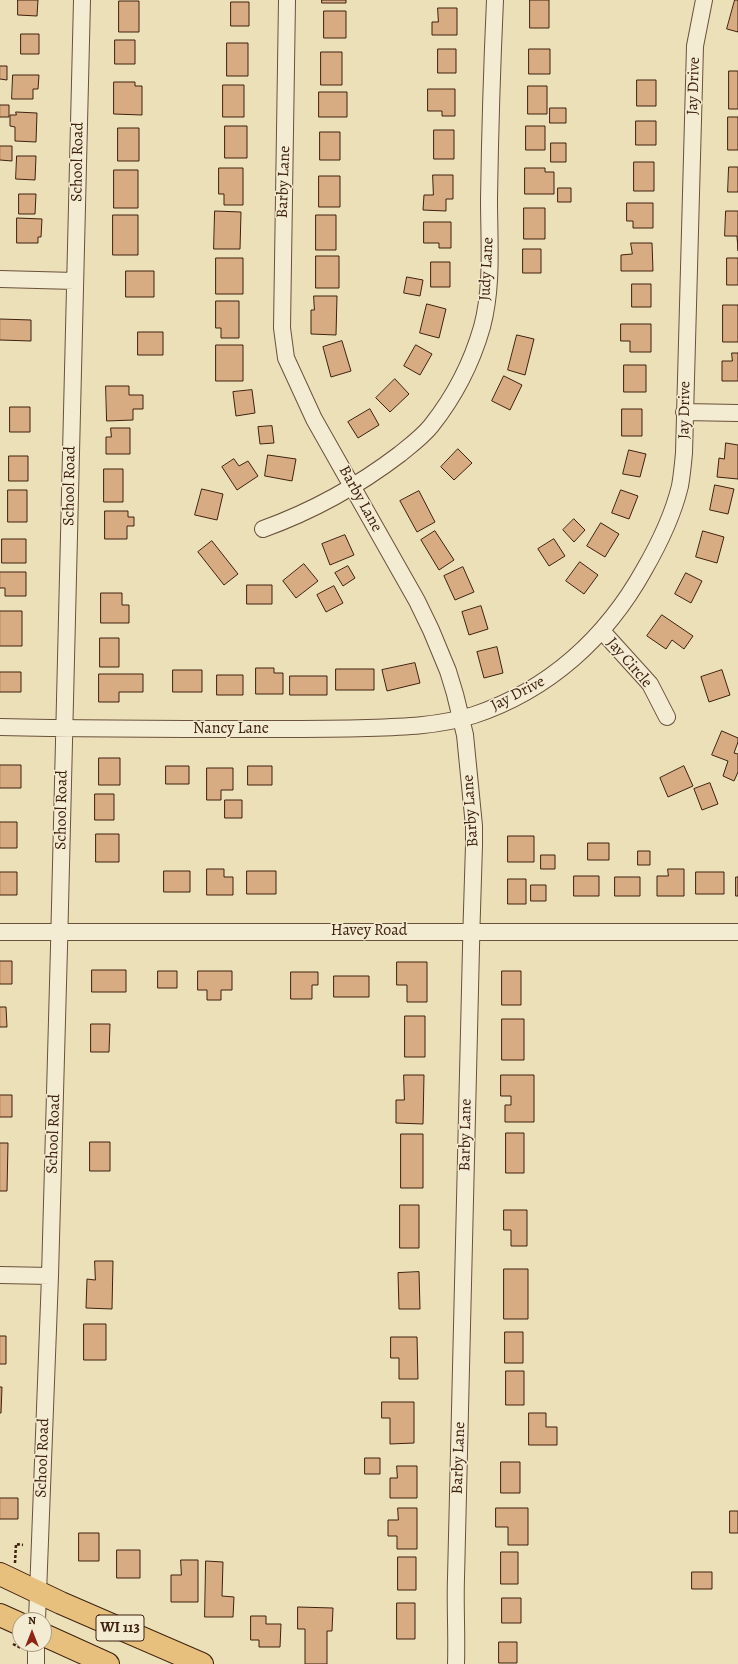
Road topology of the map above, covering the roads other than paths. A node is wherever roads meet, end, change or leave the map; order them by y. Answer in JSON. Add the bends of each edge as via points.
{"nodes":[{"id":1,"x":82,"y":0,"type":"edge"},
{"id":2,"x":288,"y":0,"type":"edge"},
{"id":3,"x":495,"y":0,"type":"edge"},
{"id":4,"x":704,"y":0,"type":"edge"},
{"id":5,"x":0,"y":279,"type":"edge"},
{"id":6,"x":75,"y":281,"type":"junction"},
{"id":7,"x":684,"y":412,"type":"junction"},
{"id":8,"x":738,"y":413,"type":"edge"},
{"id":9,"x":353,"y":486,"type":"junction"},
{"id":10,"x":263,"y":529,"type":"dead end"},
{"id":11,"x":602,"y":632,"type":"junction"},
{"id":12,"x":667,"y":716,"type":"dead end"},
{"id":13,"x":461,"y":718,"type":"junction"},
{"id":14,"x":0,"y":727,"type":"edge"},
{"id":15,"x":64,"y":728,"type":"junction"},
{"id":16,"x":471,"y":931,"type":"junction"},
{"id":17,"x":0,"y":932,"type":"edge"},
{"id":18,"x":59,"y":932,"type":"junction"},
{"id":19,"x":738,"y":932,"type":"edge"},
{"id":20,"x":0,"y":1275,"type":"edge"},
{"id":21,"x":50,"y":1276,"type":"junction"},
{"id":22,"x":8,"y":1568,"type":"edge"},
{"id":23,"x":39,"y":1592,"type":"junction"},
{"id":24,"x":38,"y":1612,"type":"edge"},
{"id":25,"x":0,"y":1615,"type":"edge"},
{"id":26,"x":12,"y":1629,"type":"edge"},
{"id":27,"x":52,"y":1639,"type":"edge"},
{"id":28,"x":31,"y":1652,"type":"edge"},
{"id":29,"x":36,"y":1664,"type":"edge"},
{"id":30,"x":108,"y":1664,"type":"edge"},
{"id":31,"x":202,"y":1664,"type":"edge"},
{"id":32,"x":456,"y":1664,"type":"edge"}],
"edges":[{"from":1,"to":6,"type":"street","name":"School Road"},
{"from":2,"to":9,"type":"street","name":"Barby Lane","via":[[282,320],[286,358],[314,419]]},
{"from":3,"to":9,"type":"street","name":"Judy Lane","via":[[489,268],[482,326],[458,385],[431,426],[384,466]]},
{"from":4,"to":7,"type":"street","name":"Jay Drive","via":[[695,46]]},
{"from":5,"to":6,"type":"street"},
{"from":6,"to":15,"type":"street","name":"School Road"},
{"from":7,"to":8,"type":"street"},
{"from":7,"to":11,"type":"street","name":"Jay Drive","via":[[684,453],[680,486],[663,535],[630,595]]},
{"from":9,"to":10,"type":"street","name":"Judy Lane","via":[[314,508]]},
{"from":9,"to":13,"type":"street","name":"Barby Lane","via":[[432,630],[448,671]]},
{"from":11,"to":12,"type":"street","name":"Jay Circle","via":[[650,684]]},
{"from":11,"to":13,"type":"street","name":"Jay Drive","via":[[552,677],[514,699]]},
{"from":13,"to":15,"type":"street","name":"Nancy Lane","via":[[412,727]]},
{"from":13,"to":16,"type":"street","name":"Barby Lane","via":[[474,826]]},
{"from":14,"to":15,"type":"street","name":"Nancy Lane"},
{"from":15,"to":18,"type":"street","name":"School Road"},
{"from":16,"to":18,"type":"street","name":"Havey Road"},
{"from":16,"to":19,"type":"street","name":"Havey Road"},
{"from":16,"to":32,"type":"street","name":"Barby Lane","via":[[455,1599]]},
{"from":17,"to":18,"type":"street","name":"Havey Road"},
{"from":18,"to":21,"type":"street","name":"School Road"},
{"from":20,"to":21,"type":"street"},
{"from":21,"to":23,"type":"street","name":"School Road"},
{"from":22,"to":23,"type":"main road","number":"WI 113"},
{"from":23,"to":24,"type":"street","name":"School Road"},
{"from":23,"to":31,"type":"main road","number":"WI 113"},
{"from":25,"to":26,"type":"main road"},
{"from":27,"to":30,"type":"main road","number":"WI 113"},
{"from":28,"to":29,"type":"street"}]}
